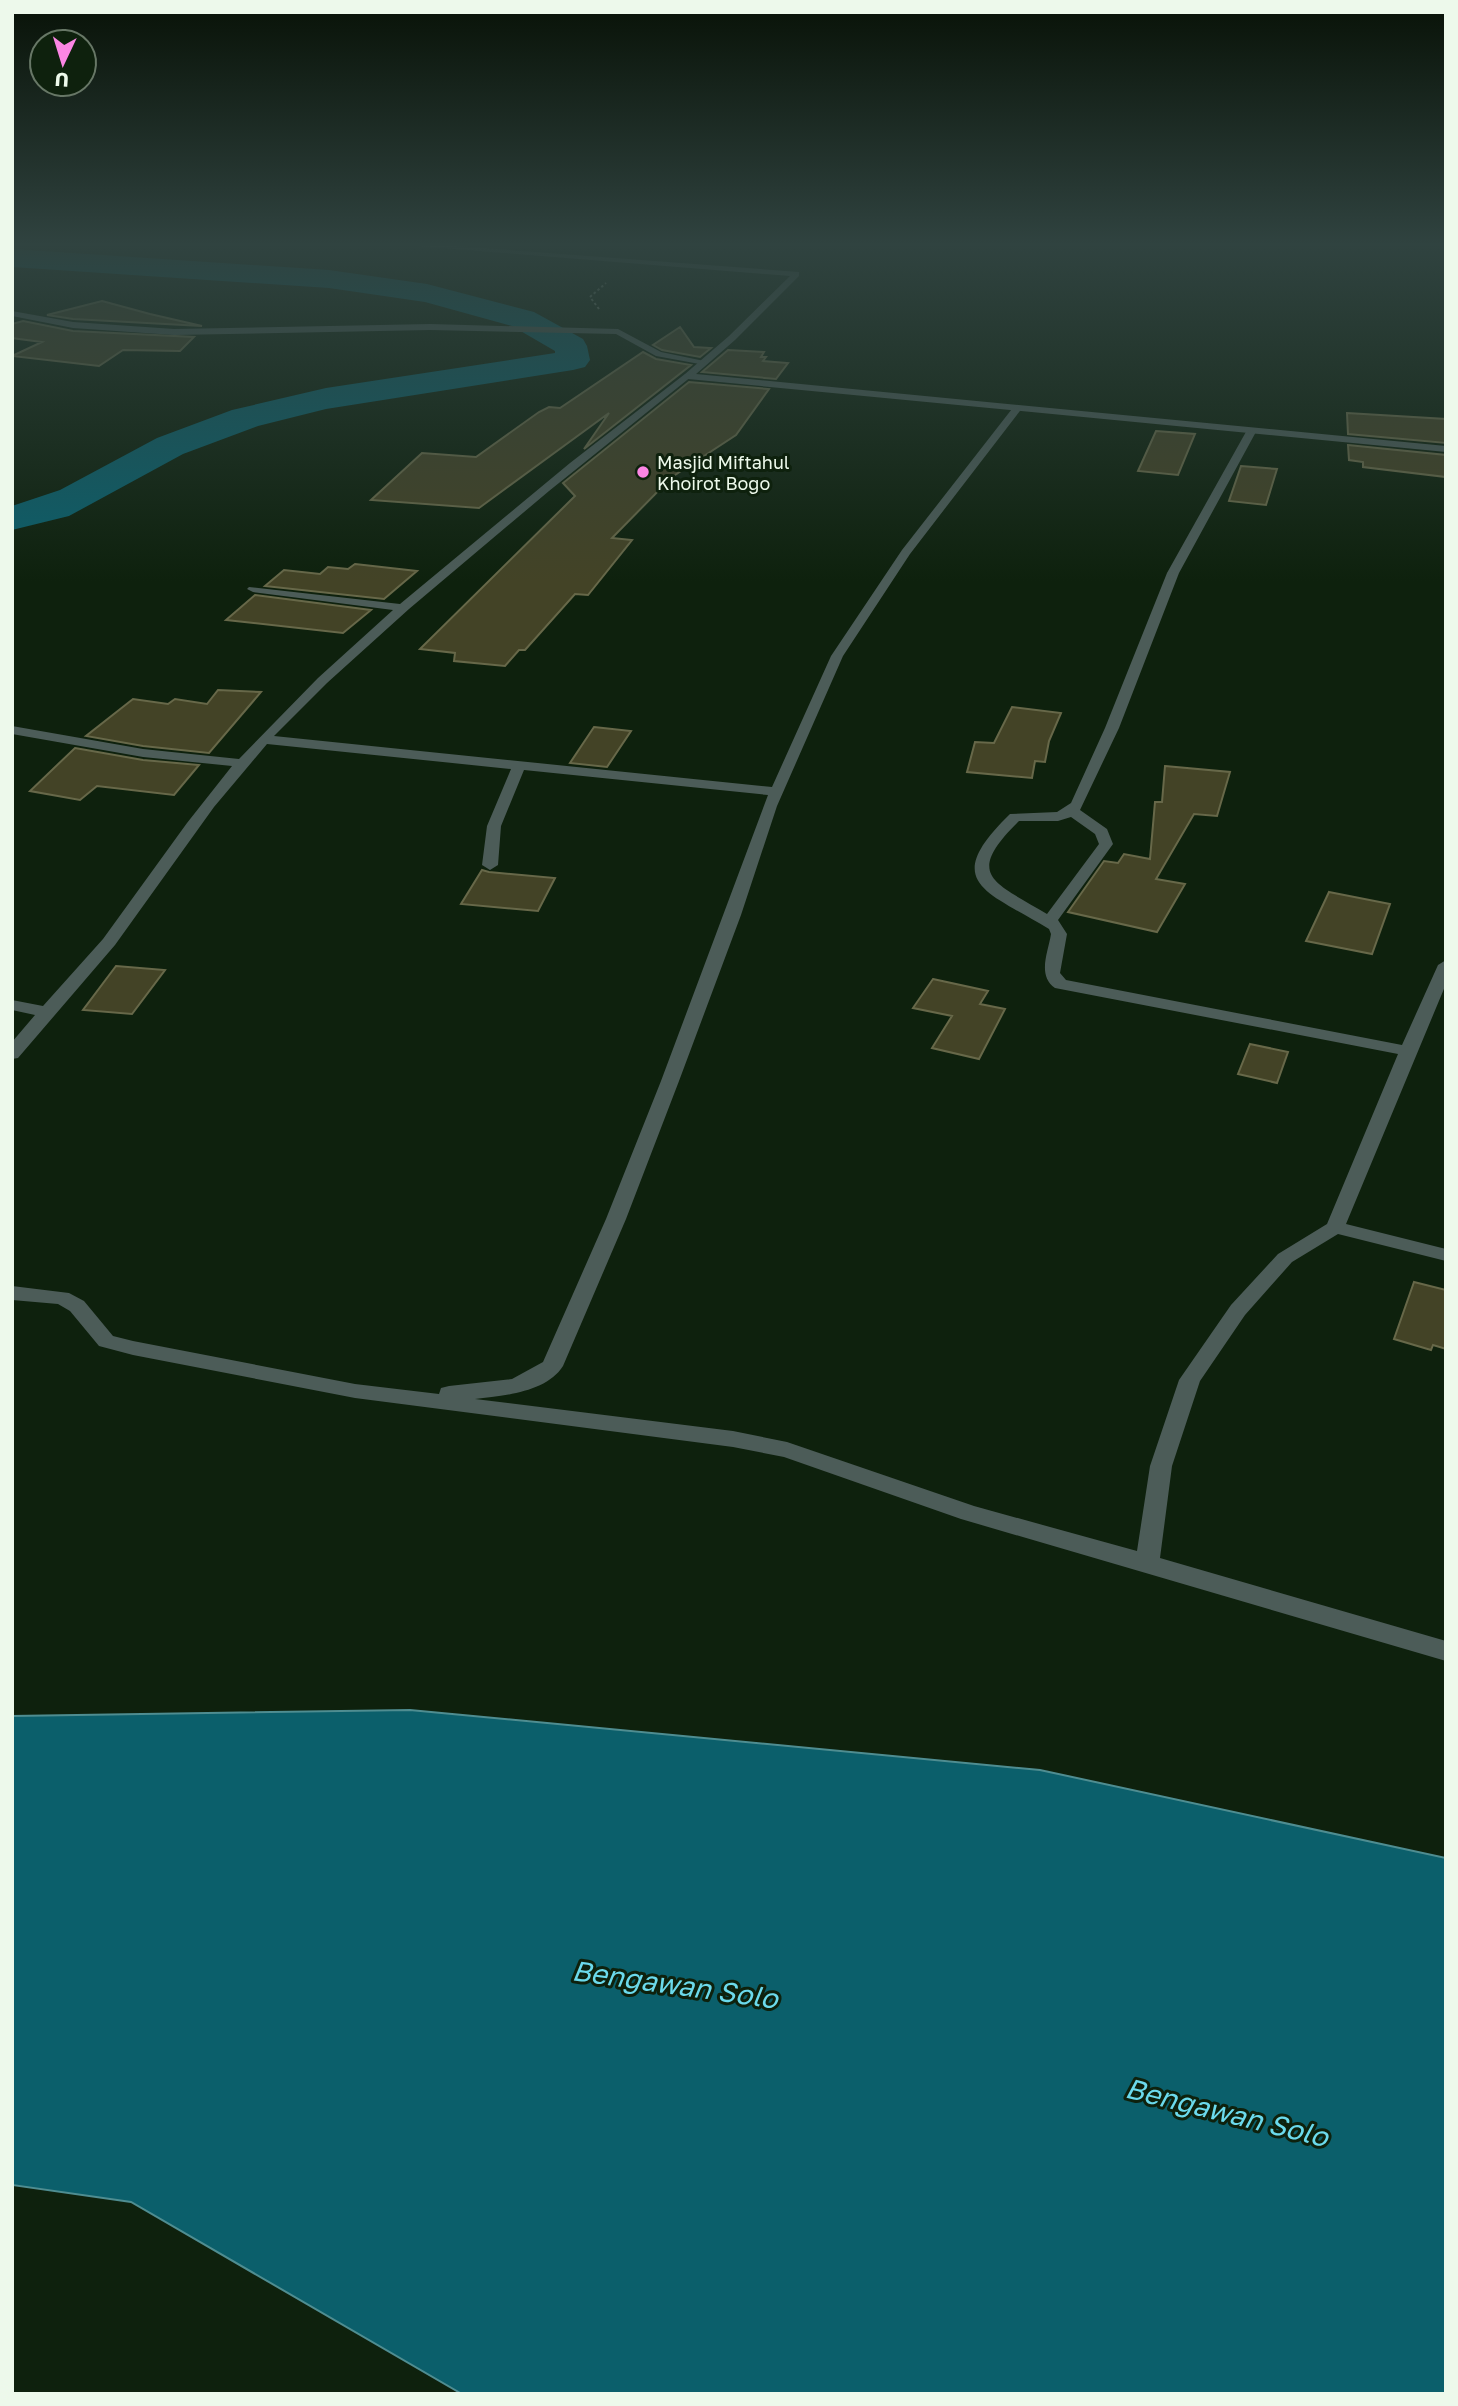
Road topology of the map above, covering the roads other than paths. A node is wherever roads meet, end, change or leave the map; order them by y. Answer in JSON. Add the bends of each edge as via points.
{"nodes":[{"id":1,"x":678,"y":357,"type":"edge"},
{"id":2,"x":710,"y":357,"type":"edge"},
{"id":3,"x":705,"y":362,"type":"junction"},
{"id":4,"x":688,"y":376,"type":"junction"},
{"id":5,"x":1018,"y":407,"type":"junction"},
{"id":6,"x":1252,"y":430,"type":"junction"},
{"id":7,"x":1446,"y":449,"type":"edge"},
{"id":8,"x":253,"y":589,"type":"dead end"},
{"id":9,"x":402,"y":608,"type":"junction"},
{"id":10,"x":12,"y":730,"type":"edge"},
{"id":11,"x":263,"y":739,"type":"junction"},
{"id":12,"x":242,"y":763,"type":"junction"},
{"id":13,"x":519,"y":765,"type":"junction"},
{"id":14,"x":776,"y":792,"type":"junction"},
{"id":15,"x":1073,"y":812,"type":"junction"},
{"id":16,"x":490,"y":865,"type":"dead end"},
{"id":17,"x":1049,"y":921,"type":"junction"},
{"id":18,"x":1446,"y":965,"type":"edge"},
{"id":19,"x":12,"y":1005,"type":"edge"},
{"id":20,"x":47,"y":1012,"type":"junction"},
{"id":21,"x":1408,"y":1051,"type":"junction"},
{"id":22,"x":12,"y":1054,"type":"edge"},
{"id":23,"x":1335,"y":1227,"type":"junction"},
{"id":24,"x":1446,"y":1255,"type":"edge"},
{"id":25,"x":12,"y":1293,"type":"edge"},
{"id":26,"x":413,"y":1397,"type":"junction"},
{"id":27,"x":1147,"y":1563,"type":"junction"},
{"id":28,"x":1446,"y":1651,"type":"edge"}],
"edges":[{"from":1,"to":3,"type":"street"},
{"from":2,"to":3,"type":"street"},
{"from":3,"to":4,"type":"street"},
{"from":4,"to":5,"type":"street"},
{"from":4,"to":9,"type":"street"},
{"from":5,"to":6,"type":"street"},
{"from":5,"to":14,"type":"street","via":[[862,615],[837,656]]},
{"from":6,"to":7,"type":"street"},
{"from":6,"to":15,"type":"street","via":[[1173,573],[1112,728]]},
{"from":8,"to":9,"type":"street"},
{"from":9,"to":11,"type":"street"},
{"from":10,"to":12,"type":"street","via":[[143,753]]},
{"from":11,"to":12,"type":"street"},
{"from":11,"to":13,"type":"street"},
{"from":12,"to":20,"type":"street","via":[[107,944]]},
{"from":13,"to":14,"type":"street"},
{"from":13,"to":16,"type":"street","via":[[494,826]]},
{"from":14,"to":26,"type":"street","via":[[650,1131],[552,1366],[539,1378],[513,1387]]},
{"from":15,"to":17,"type":"street","via":[[1102,832],[1106,844]]},
{"from":15,"to":17,"type":"street","via":[[1059,817],[1016,817],[985,850],[980,870],[990,886]]},
{"from":17,"to":21,"type":"street","via":[[1059,933],[1052,973],[1061,984]]},
{"from":18,"to":21,"type":"street"},
{"from":19,"to":20,"type":"street"},
{"from":20,"to":22,"type":"street"},
{"from":21,"to":23,"type":"street"},
{"from":23,"to":24,"type":"street"},
{"from":23,"to":27,"type":"street","via":[[1285,1258],[1238,1310],[1190,1380],[1161,1466]]},
{"from":25,"to":26,"type":"street","via":[[62,1298],[77,1306],[106,1341],[133,1349],[355,1391]]},
{"from":26,"to":27,"type":"street","via":[[788,1450],[970,1513]]},
{"from":27,"to":28,"type":"street"}]}
